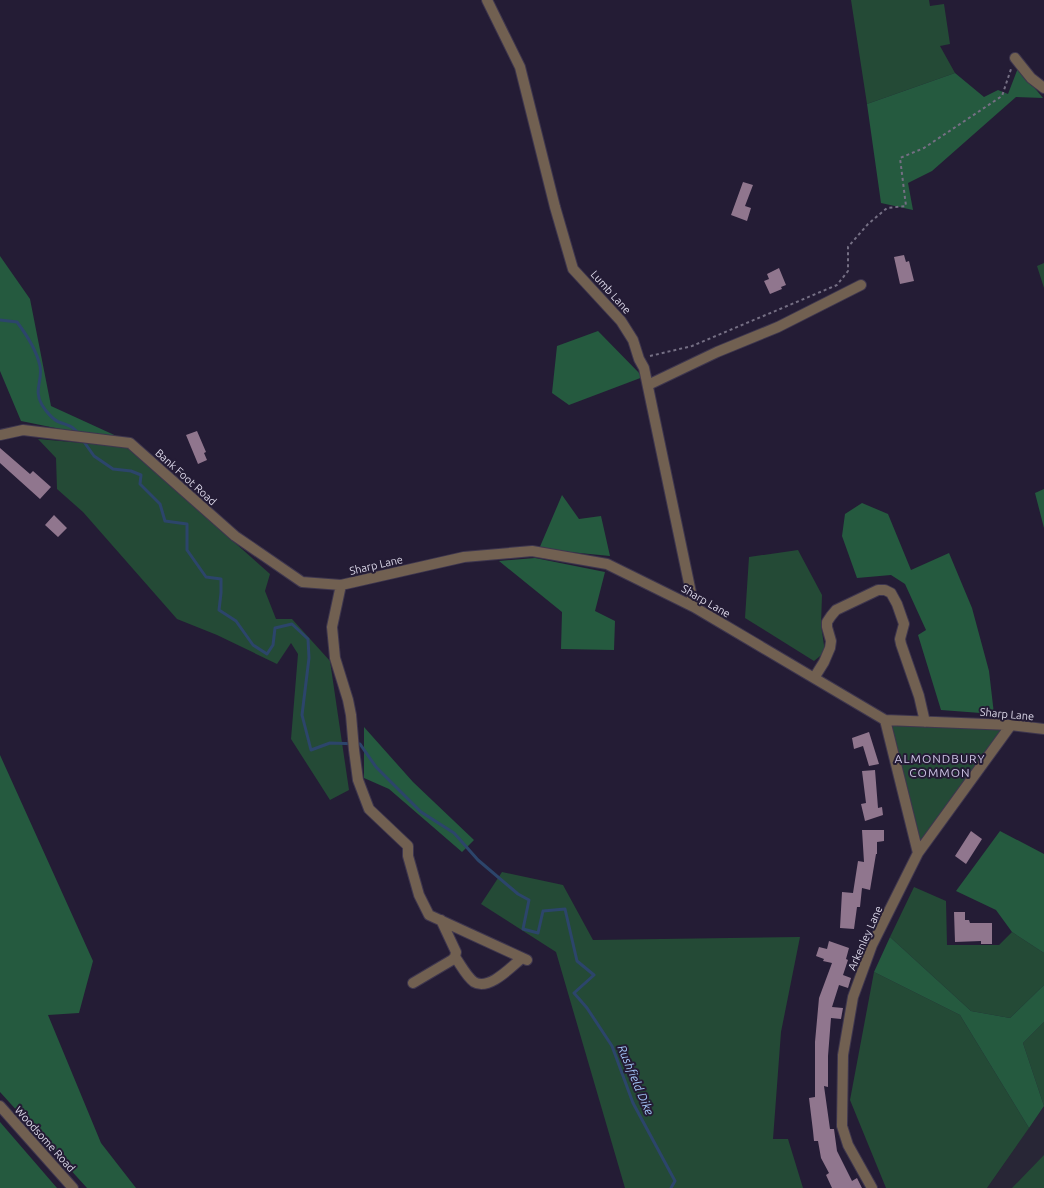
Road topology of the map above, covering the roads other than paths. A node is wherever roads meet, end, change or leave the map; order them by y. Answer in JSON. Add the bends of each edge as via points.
{"nodes":[{"id":1,"x":487,"y":0,"type":"edge"},
{"id":2,"x":1015,"y":58,"type":"road end"},
{"id":3,"x":1044,"y":88,"type":"edge"},
{"id":4,"x":861,"y":286,"type":"dead end"},
{"id":5,"x":648,"y":385,"type":"junction"},
{"id":6,"x":0,"y":435,"type":"edge"},
{"id":7,"x":341,"y":585,"type":"junction"},
{"id":8,"x":694,"y":607,"type":"junction"},
{"id":9,"x":814,"y":678,"type":"junction"},
{"id":10,"x":885,"y":720,"type":"junction"},
{"id":11,"x":925,"y":722,"type":"junction"},
{"id":12,"x":1011,"y":725,"type":"junction"},
{"id":13,"x":1044,"y":730,"type":"edge"},
{"id":14,"x":918,"y":853,"type":"junction"},
{"id":15,"x":441,"y":920,"type":"junction"},
{"id":16,"x":455,"y":957,"type":"junction"},
{"id":17,"x":413,"y":983,"type":"dead end"},
{"id":18,"x":0,"y":1106,"type":"edge"},
{"id":19,"x":73,"y":1188,"type":"edge"},
{"id":20,"x":872,"y":1188,"type":"edge"}],
"edges":[{"from":1,"to":5,"type":"street","name":"Lumb Lane","via":[[520,67],[573,269],[621,321],[633,340]]},
{"from":2,"to":3,"type":"street","via":[[1031,78]]},
{"from":4,"to":5,"type":"street","via":[[778,327],[717,352]]},
{"from":5,"to":8,"type":"street","name":"Lumb Lane"},
{"from":6,"to":7,"type":"street","name":"Bank Foot Road","via":[[23,430],[130,443],[235,536],[302,582]]},
{"from":7,"to":8,"type":"street","name":"Sharp Lane","via":[[464,558],[532,550],[607,564]]},
{"from":7,"to":15,"type":"street","via":[[332,626],[335,658],[351,715],[358,780],[369,809],[408,846],[408,856],[419,895],[429,915]]},
{"from":8,"to":9,"type":"street","name":"Sharp Lane"},
{"from":9,"to":10,"type":"street","name":"Sharp Lane"},
{"from":9,"to":11,"type":"street","via":[[830,648],[827,622],[831,616],[836,610],[878,590],[885,590],[891,593],[904,624],[901,644]]},
{"from":10,"to":11,"type":"street","name":"Sharp Lane"},
{"from":10,"to":14,"type":"street"},
{"from":11,"to":12,"type":"street","name":"Sharp Lane"},
{"from":12,"to":13,"type":"street","name":"Sharp Lane"},
{"from":12,"to":14,"type":"street","name":"Arkenley Lane"},
{"from":14,"to":20,"type":"street","name":"Arkenley Lane","via":[[872,945],[854,997],[843,1055],[842,1126],[848,1145]]},
{"from":15,"to":16,"type":"street","via":[[456,952]]},
{"from":15,"to":16,"type":"street","via":[[524,959],[497,978],[480,984],[467,975]]},
{"from":16,"to":17,"type":"street"},
{"from":18,"to":19,"type":"street","name":"Woodsome Road"}]}
